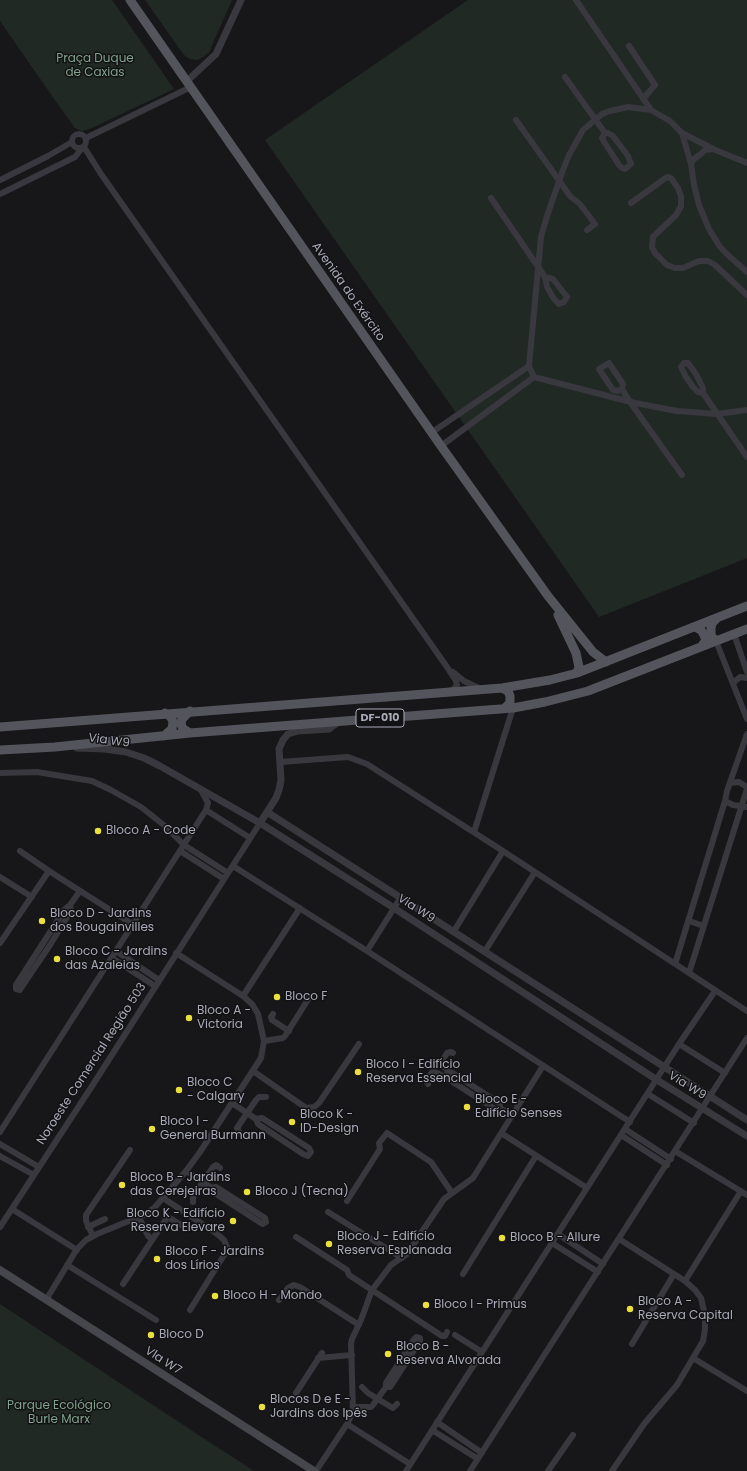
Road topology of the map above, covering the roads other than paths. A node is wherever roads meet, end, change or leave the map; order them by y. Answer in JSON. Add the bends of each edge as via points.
{"nodes":[{"id":1,"x":130,"y":0,"type":"edge"},
{"id":2,"x":241,"y":0,"type":"edge"},
{"id":3,"x":576,"y":0,"type":"edge"},
{"id":4,"x":629,"y":46,"type":"dead end"},
{"id":5,"x":565,"y":77,"type":"dead end"},
{"id":6,"x":189,"y":84,"type":"junction"},
{"id":7,"x":643,"y":98,"type":"junction"},
{"id":8,"x":651,"y":110,"type":"junction"},
{"id":9,"x":516,"y":120,"type":"dead end"},
{"id":10,"x":595,"y":120,"type":"junction"},
{"id":11,"x":605,"y":133,"type":"junction"},
{"id":12,"x":682,"y":133,"type":"junction"},
{"id":13,"x":86,"y":138,"type":"junction"},
{"id":14,"x":72,"y":142,"type":"junction"},
{"id":15,"x":83,"y":148,"type":"junction"},
{"id":16,"x":713,"y":149,"type":"junction"},
{"id":17,"x":48,"y":156,"type":"junction"},
{"id":18,"x":747,"y":163,"type":"edge"},
{"id":19,"x":692,"y":164,"type":"junction"},
{"id":20,"x":52,"y":169,"type":"junction"},
{"id":21,"x":0,"y":180,"type":"edge"},
{"id":22,"x":560,"y":182,"type":"junction"},
{"id":23,"x":0,"y":194,"type":"edge"},
{"id":24,"x":491,"y":198,"type":"dead end"},
{"id":25,"x":631,"y":203,"type":"dead end"},
{"id":26,"x":587,"y":230,"type":"dead end"},
{"id":27,"x":537,"y":266,"type":"junction"},
{"id":28,"x":747,"y":272,"type":"edge"},
{"id":29,"x":545,"y":277,"type":"dead end"},
{"id":30,"x":747,"y":295,"type":"edge"},
{"id":31,"x":529,"y":366,"type":"junction"},
{"id":32,"x":534,"y":377,"type":"junction"},
{"id":33,"x":622,"y":389,"type":"junction"},
{"id":34,"x":703,"y":393,"type":"junction"},
{"id":35,"x":630,"y":402,"type":"junction"},
{"id":36,"x":747,"y":410,"type":"edge"},
{"id":37,"x":717,"y":414,"type":"junction"},
{"id":38,"x":431,"y":433,"type":"junction"},
{"id":39,"x":441,"y":446,"type":"junction"},
{"id":40,"x":747,"y":457,"type":"edge"},
{"id":41,"x":682,"y":475,"type":"dead end"},
{"id":42,"x":548,"y":596,"type":"junction"},
{"id":43,"x":747,"y":606,"type":"edge"},
{"id":44,"x":717,"y":618,"type":"junction"},
{"id":45,"x":695,"y":627,"type":"junction"},
{"id":46,"x":747,"y":629,"type":"edge"},
{"id":47,"x":734,"y":634,"type":"junction"},
{"id":48,"x":716,"y":641,"type":"junction"},
{"id":49,"x":702,"y":647,"type":"junction"},
{"id":50,"x":606,"y":662,"type":"junction"},
{"id":51,"x":447,"y":667,"type":"junction"},
{"id":52,"x":747,"y":672,"type":"edge"},
{"id":53,"x":577,"y":673,"type":"junction"},
{"id":54,"x":747,"y":678,"type":"edge"},
{"id":55,"x":733,"y":683,"type":"junction"},
{"id":56,"x":502,"y":688,"type":"junction"},
{"id":57,"x":482,"y":689,"type":"junction"},
{"id":58,"x":450,"y":691,"type":"junction"},
{"id":59,"x":509,"y":708,"type":"junction"},
{"id":60,"x":190,"y":711,"type":"junction"},
{"id":61,"x":165,"y":713,"type":"junction"},
{"id":62,"x":747,"y":719,"type":"edge"},
{"id":63,"x":340,"y":721,"type":"junction"},
{"id":64,"x":0,"y":727,"type":"edge"},
{"id":65,"x":190,"y":733,"type":"junction"},
{"id":66,"x":747,"y":734,"type":"edge"},
{"id":67,"x":164,"y":736,"type":"junction"},
{"id":68,"x":55,"y":747,"type":"junction"},
{"id":69,"x":0,"y":750,"type":"edge"},
{"id":70,"x":280,"y":762,"type":"junction"},
{"id":71,"x":0,"y":773,"type":"edge"},
{"id":72,"x":730,"y":783,"type":"junction"},
{"id":73,"x":199,"y":788,"type":"junction"},
{"id":74,"x":747,"y":788,"type":"edge"},
{"id":75,"x":725,"y":801,"type":"junction"},
{"id":76,"x":745,"y":806,"type":"edge"},
{"id":77,"x":206,"y":810,"type":"junction"},
{"id":78,"x":267,"y":812,"type":"junction"},
{"id":79,"x":260,"y":823,"type":"junction"},
{"id":80,"x":474,"y":832,"type":"junction"},
{"id":81,"x":250,"y":838,"type":"junction"},
{"id":82,"x":184,"y":845,"type":"junction"},
{"id":83,"x":20,"y":851,"type":"dead end"},
{"id":84,"x":180,"y":851,"type":"junction"},
{"id":85,"x":503,"y":851,"type":"junction"},
{"id":86,"x":233,"y":866,"type":"junction"},
{"id":87,"x":49,"y":871,"type":"junction"},
{"id":88,"x":535,"y":872,"type":"junction"},
{"id":89,"x":228,"y":873,"type":"junction"},
{"id":90,"x":0,"y":877,"type":"edge"},
{"id":91,"x":224,"y":879,"type":"junction"},
{"id":92,"x":378,"y":882,"type":"junction"},
{"id":93,"x":80,"y":891,"type":"junction"},
{"id":94,"x":369,"y":892,"type":"junction"},
{"id":95,"x":32,"y":897,"type":"junction"},
{"id":96,"x":401,"y":897,"type":"junction"},
{"id":97,"x":70,"y":905,"type":"junction"},
{"id":98,"x":300,"y":908,"type":"junction"},
{"id":99,"x":394,"y":908,"type":"junction"},
{"id":100,"x":689,"y":921,"type":"junction"},
{"id":101,"x":440,"y":922,"type":"junction"},
{"id":102,"x":132,"y":924,"type":"junction"},
{"id":103,"x":704,"y":926,"type":"junction"},
{"id":104,"x":454,"y":931,"type":"junction"},
{"id":105,"x":433,"y":934,"type":"junction"},
{"id":106,"x":0,"y":943,"type":"edge"},
{"id":107,"x":116,"y":951,"type":"junction"},
{"id":108,"x":367,"y":951,"type":"junction"},
{"id":109,"x":485,"y":951,"type":"junction"},
{"id":110,"x":176,"y":953,"type":"junction"},
{"id":111,"x":112,"y":958,"type":"junction"},
{"id":112,"x":675,"y":964,"type":"junction"},
{"id":113,"x":690,"y":973,"type":"junction"},
{"id":114,"x":160,"y":980,"type":"junction"},
{"id":115,"x":155,"y":986,"type":"junction"},
{"id":116,"x":715,"y":991,"type":"junction"},
{"id":117,"x":243,"y":996,"type":"junction"},
{"id":118,"x":309,"y":998,"type":"dead end"},
{"id":119,"x":747,"y":1011,"type":"edge"},
{"id":120,"x":273,"y":1014,"type":"dead end"},
{"id":121,"x":289,"y":1031,"type":"junction"},
{"id":122,"x":747,"y":1038,"type":"edge"},
{"id":123,"x":264,"y":1041,"type":"junction"},
{"id":124,"x":359,"y":1044,"type":"dead end"},
{"id":125,"x":679,"y":1044,"type":"junction"},
{"id":126,"x":453,"y":1053,"type":"dead end"},
{"id":127,"x":543,"y":1066,"type":"junction"},
{"id":128,"x":665,"y":1067,"type":"junction"},
{"id":129,"x":252,"y":1071,"type":"junction"},
{"id":130,"x":725,"y":1073,"type":"junction"},
{"id":131,"x":448,"y":1075,"type":"junction"},
{"id":132,"x":656,"y":1080,"type":"junction"},
{"id":133,"x":428,"y":1084,"type":"dead end"},
{"id":134,"x":648,"y":1094,"type":"junction"},
{"id":135,"x":266,"y":1097,"type":"dead end"},
{"id":136,"x":711,"y":1097,"type":"junction"},
{"id":137,"x":232,"y":1103,"type":"junction"},
{"id":138,"x":703,"y":1109,"type":"junction"},
{"id":139,"x":247,"y":1113,"type":"junction"},
{"id":140,"x":512,"y":1115,"type":"junction"},
{"id":141,"x":256,"y":1119,"type":"junction"},
{"id":142,"x":747,"y":1120,"type":"edge"},
{"id":143,"x":630,"y":1122,"type":"junction"},
{"id":144,"x":694,"y":1123,"type":"junction"},
{"id":145,"x":625,"y":1128,"type":"junction"},
{"id":146,"x":0,"y":1132,"type":"edge"},
{"id":147,"x":501,"y":1133,"type":"junction"},
{"id":148,"x":240,"y":1134,"type":"dead end"},
{"id":149,"x":622,"y":1135,"type":"junction"},
{"id":150,"x":747,"y":1136,"type":"edge"},
{"id":151,"x":0,"y":1144,"type":"edge"},
{"id":152,"x":130,"y":1150,"type":"dead end"},
{"id":153,"x":676,"y":1151,"type":"junction"},
{"id":154,"x":0,"y":1156,"type":"edge"},
{"id":155,"x":536,"y":1156,"type":"junction"},
{"id":156,"x":671,"y":1159,"type":"junction"},
{"id":157,"x":667,"y":1165,"type":"junction"},
{"id":158,"x":39,"y":1167,"type":"junction"},
{"id":159,"x":220,"y":1168,"type":"dead end"},
{"id":160,"x":186,"y":1171,"type":"junction"},
{"id":161,"x":34,"y":1175,"type":"junction"},
{"id":162,"x":203,"y":1182,"type":"junction"},
{"id":163,"x":212,"y":1188,"type":"junction"},
{"id":164,"x":587,"y":1188,"type":"junction"},
{"id":165,"x":741,"y":1191,"type":"junction"},
{"id":166,"x":452,"y":1193,"type":"junction"},
{"id":167,"x":747,"y":1195,"type":"edge"},
{"id":168,"x":163,"y":1198,"type":"junction"},
{"id":169,"x":346,"y":1201,"type":"dead end"},
{"id":170,"x":193,"y":1202,"type":"dead end"},
{"id":171,"x":12,"y":1209,"type":"junction"},
{"id":172,"x":328,"y":1212,"type":"dead end"},
{"id":173,"x":139,"y":1217,"type":"junction"},
{"id":174,"x":105,"y":1219,"type":"dead end"},
{"id":175,"x":88,"y":1226,"type":"junction"},
{"id":176,"x":183,"y":1226,"type":"dead end"},
{"id":177,"x":0,"y":1227,"type":"edge"},
{"id":178,"x":558,"y":1234,"type":"junction"},
{"id":179,"x":93,"y":1236,"type":"junction"},
{"id":180,"x":296,"y":1237,"type":"dead end"},
{"id":181,"x":152,"y":1239,"type":"junction"},
{"id":182,"x":619,"y":1239,"type":"junction"},
{"id":183,"x":552,"y":1243,"type":"junction"},
{"id":184,"x":77,"y":1250,"type":"junction"},
{"id":185,"x":402,"y":1258,"type":"junction"},
{"id":186,"x":603,"y":1264,"type":"junction"},
{"id":187,"x":67,"y":1265,"type":"junction"},
{"id":188,"x":0,"y":1270,"type":"edge"},
{"id":189,"x":598,"y":1272,"type":"junction"},
{"id":190,"x":463,"y":1274,"type":"dead end"},
{"id":191,"x":674,"y":1274,"type":"junction"},
{"id":192,"x":685,"y":1281,"type":"junction"},
{"id":193,"x":123,"y":1284,"type":"dead end"},
{"id":194,"x":372,"y":1290,"type":"junction"},
{"id":195,"x":46,"y":1300,"type":"junction"},
{"id":196,"x":279,"y":1300,"type":"dead end"},
{"id":197,"x":190,"y":1310,"type":"dead end"},
{"id":198,"x":156,"y":1320,"type":"dead end"},
{"id":199,"x":359,"y":1325,"type":"junction"},
{"id":200,"x":447,"y":1332,"type":"dead end"},
{"id":201,"x":455,"y":1335,"type":"dead end"},
{"id":202,"x":632,"y":1344,"type":"dead end"},
{"id":203,"x":482,"y":1352,"type":"junction"},
{"id":204,"x":352,"y":1354,"type":"junction"},
{"id":205,"x":693,"y":1358,"type":"junction"},
{"id":206,"x":362,"y":1387,"type":"dead end"},
{"id":207,"x":386,"y":1387,"type":"junction"},
{"id":208,"x":747,"y":1391,"type":"edge"},
{"id":209,"x":296,"y":1394,"type":"dead end"},
{"id":210,"x":378,"y":1399,"type":"junction"},
{"id":211,"x":397,"y":1404,"type":"dead end"},
{"id":212,"x":353,"y":1408,"type":"junction"},
{"id":213,"x":437,"y":1422,"type":"junction"},
{"id":214,"x":347,"y":1424,"type":"junction"},
{"id":215,"x":432,"y":1430,"type":"junction"},
{"id":216,"x":573,"y":1435,"type":"dead end"},
{"id":217,"x":482,"y":1453,"type":"junction"},
{"id":218,"x":478,"y":1460,"type":"junction"},
{"id":219,"x":410,"y":1464,"type":"junction"},
{"id":220,"x":315,"y":1471,"type":"edge"},
{"id":221,"x":406,"y":1471,"type":"edge"},
{"id":222,"x":470,"y":1471,"type":"edge"},
{"id":223,"x":548,"y":1471,"type":"edge"},
{"id":224,"x":612,"y":1471,"type":"edge"}],
"edges":[{"from":1,"to":6,"type":"main road","name":"Avenida do Exército"},
{"from":2,"to":6,"type":"street","via":[[216,54]]},
{"from":3,"to":7,"type":"street"},
{"from":4,"to":7,"type":"street","via":[[655,85]]},
{"from":5,"to":10,"type":"street"},
{"from":6,"to":13,"type":"street"},
{"from":6,"to":38,"type":"main road","name":"Avenida do Exército"},
{"from":7,"to":8,"type":"street"},
{"from":8,"to":10,"type":"street","via":[[619,108],[606,112]]},
{"from":8,"to":12,"type":"street","via":[[670,121]]},
{"from":9,"to":22,"type":"street"},
{"from":10,"to":11,"type":"street"},
{"from":10,"to":22,"type":"street","via":[[579,136]]},
{"from":11,"to":11,"type":"street","via":[[613,136],[628,156],[631,164],[625,169],[619,165],[603,140]]},
{"from":12,"to":16,"type":"street"},
{"from":12,"to":19,"type":"street"},
{"from":13,"to":14,"type":"street","via":[[77,134]]},
{"from":13,"to":15,"type":"street"},
{"from":14,"to":15,"type":"street","via":[[75,148]]},
{"from":14,"to":17,"type":"street"},
{"from":15,"to":20,"type":"street","via":[[75,157]]},
{"from":15,"to":51,"type":"street"},
{"from":16,"to":18,"type":"street"},
{"from":16,"to":19,"type":"street","via":[[705,150]]},
{"from":17,"to":20,"type":"street"},
{"from":17,"to":21,"type":"street"},
{"from":19,"to":28,"type":"street","via":[[699,205],[709,229],[720,247]]},
{"from":20,"to":23,"type":"street"},
{"from":22,"to":26,"type":"street","via":[[595,224]]},
{"from":22,"to":27,"type":"street","via":[[541,237]]},
{"from":24,"to":27,"type":"street"},
{"from":25,"to":30,"type":"street","via":[[667,177],[671,178],[681,196],[681,206],[676,215],[653,237],[652,247],[655,253],[667,265],[675,268],[708,261]]},
{"from":27,"to":29,"type":"street"},
{"from":27,"to":31,"type":"street"},
{"from":31,"to":32,"type":"street"},
{"from":31,"to":38,"type":"street"},
{"from":32,"to":35,"type":"street"},
{"from":32,"to":39,"type":"street"},
{"from":33,"to":33,"type":"street","via":[[613,390],[599,368],[609,363],[623,384]]},
{"from":33,"to":35,"type":"street"},
{"from":34,"to":34,"type":"street","via":[[696,374],[688,363],[684,363],[681,367],[692,387]]},
{"from":34,"to":37,"type":"street"},
{"from":35,"to":37,"type":"street","via":[[677,411]]},
{"from":35,"to":41,"type":"street"},
{"from":36,"to":37,"type":"street"},
{"from":37,"to":40,"type":"street"},
{"from":38,"to":39,"type":"main road","name":"Avenida do Exército"},
{"from":39,"to":42,"type":"main road","name":"Avenida do Exército"},
{"from":42,"to":50,"type":"main road","name":"Avenida do Exército","via":[[593,652]]},
{"from":42,"to":53,"type":"main road","name":"Avenida do Exército","via":[[576,653],[579,667]]},
{"from":43,"to":44,"type":"main road","number":"DF-010"},
{"from":44,"to":45,"type":"main road","number":"DF-010"},
{"from":44,"to":48,"type":"main road","via":[[711,628],[711,636]]},
{"from":45,"to":49,"type":"main road","via":[[701,630],[706,640]]},
{"from":45,"to":50,"type":"main road","number":"DF-010"},
{"from":46,"to":47,"type":"main road","number":"DF-010"},
{"from":47,"to":48,"type":"main road","number":"DF-010"},
{"from":47,"to":52,"type":"street"},
{"from":48,"to":49,"type":"main road","number":"DF-010"},
{"from":48,"to":55,"type":"street"},
{"from":49,"to":59,"type":"main road","number":"DF-010","via":[[588,691]]},
{"from":50,"to":53,"type":"main road","number":"DF-010"},
{"from":51,"to":57,"type":"street","via":[[464,681]]},
{"from":51,"to":58,"type":"street","via":[[456,681],[454,689]]},
{"from":53,"to":56,"type":"main road","number":"DF-010"},
{"from":54,"to":55,"type":"street","via":[[740,677]]},
{"from":55,"to":62,"type":"street"},
{"from":56,"to":57,"type":"main road","number":"DF-010"},
{"from":56,"to":59,"type":"main road","via":[[508,691],[510,696]]},
{"from":57,"to":58,"type":"main road","number":"DF-010"},
{"from":58,"to":60,"type":"main road","number":"DF-010"},
{"from":59,"to":63,"type":"main road","number":"DF-010"},
{"from":59,"to":80,"type":"street"},
{"from":60,"to":61,"type":"main road","number":"DF-010"},
{"from":60,"to":65,"type":"main road","via":[[182,719],[181,724],[183,730]]},
{"from":61,"to":64,"type":"main road","number":"DF-010"},
{"from":61,"to":67,"type":"main road","via":[[173,722],[172,729]]},
{"from":63,"to":65,"type":"main road","number":"DF-010"},
{"from":63,"to":70,"type":"street","name":"Noroeste Comercial Região 503","via":[[329,729],[298,730],[288,734],[279,749]]},
{"from":65,"to":67,"type":"main road","number":"DF-010"},
{"from":66,"to":72,"type":"street"},
{"from":67,"to":68,"type":"main road","number":"DF-010"},
{"from":68,"to":69,"type":"main road","number":"DF-010"},
{"from":68,"to":73,"type":"street","name":"Via W9","via":[[126,752],[144,758]]},
{"from":70,"to":78,"type":"street","name":"Noroeste Comercial Região 503","via":[[279,790]]},
{"from":70,"to":80,"type":"street","via":[[348,757],[358,760]]},
{"from":71,"to":82,"type":"street","via":[[37,772],[92,781],[141,807]]},
{"from":72,"to":74,"type":"street","via":[[739,782]]},
{"from":72,"to":75,"type":"street"},
{"from":73,"to":77,"type":"street","via":[[208,803]]},
{"from":73,"to":79,"type":"street","name":"Via W9"},
{"from":74,"to":76,"type":"street"},
{"from":75,"to":76,"type":"street"},
{"from":75,"to":100,"type":"street"},
{"from":76,"to":103,"type":"street"},
{"from":77,"to":81,"type":"street"},
{"from":77,"to":82,"type":"street"},
{"from":78,"to":79,"type":"street","name":"Noroeste Comercial Região 503"},
{"from":78,"to":92,"type":"street","name":"Via W9"},
{"from":79,"to":81,"type":"street","name":"Noroeste Comercial Região 503"},
{"from":79,"to":94,"type":"street","name":"Via W9"},
{"from":80,"to":85,"type":"street"},
{"from":81,"to":86,"type":"street","name":"Noroeste Comercial Região 503"},
{"from":82,"to":84,"type":"street"},
{"from":82,"to":89,"type":"street"},
{"from":83,"to":87,"type":"street"},
{"from":84,"to":91,"type":"street"},
{"from":84,"to":102,"type":"street"},
{"from":85,"to":88,"type":"street"},
{"from":85,"to":104,"type":"street"},
{"from":86,"to":89,"type":"street","name":"Noroeste Comercial Região 503"},
{"from":86,"to":98,"type":"street"},
{"from":87,"to":93,"type":"street"},
{"from":87,"to":95,"type":"street"},
{"from":88,"to":109,"type":"street"},
{"from":88,"to":112,"type":"street"},
{"from":89,"to":91,"type":"street","name":"Noroeste Comercial Região 503"},
{"from":90,"to":95,"type":"street"},
{"from":91,"to":110,"type":"street","name":"Noroeste Comercial Região 503"},
{"from":92,"to":94,"type":"street","via":[[370,887]]},
{"from":92,"to":96,"type":"street","name":"Via W9"},
{"from":93,"to":97,"type":"street"},
{"from":93,"to":102,"type":"street"},
{"from":94,"to":99,"type":"street","name":"Via W9"},
{"from":95,"to":106,"type":"street"},
{"from":96,"to":99,"type":"street"},
{"from":96,"to":101,"type":"street","name":"Via W9"},
{"from":97,"to":97,"type":"street","via":[[65,909],[16,989],[20,990],[50,945],[71,911]]},
{"from":98,"to":108,"type":"street"},
{"from":98,"to":117,"type":"street"},
{"from":99,"to":105,"type":"street","name":"Via W9"},
{"from":99,"to":108,"type":"street"},
{"from":100,"to":103,"type":"street"},
{"from":100,"to":112,"type":"street"},
{"from":101,"to":104,"type":"street","name":"Via W9"},
{"from":101,"to":105,"type":"street","via":[[440,927]]},
{"from":102,"to":107,"type":"street"},
{"from":103,"to":113,"type":"street"},
{"from":104,"to":109,"type":"street","name":"Via W9"},
{"from":105,"to":132,"type":"street","name":"Via W9"},
{"from":107,"to":111,"type":"street"},
{"from":107,"to":114,"type":"street"},
{"from":108,"to":127,"type":"street"},
{"from":109,"to":128,"type":"street","name":"Via W9"},
{"from":110,"to":114,"type":"street","name":"Noroeste Comercial Região 503"},
{"from":110,"to":117,"type":"street"},
{"from":111,"to":115,"type":"street"},
{"from":111,"to":146,"type":"street"},
{"from":112,"to":113,"type":"street"},
{"from":113,"to":116,"type":"street"},
{"from":114,"to":115,"type":"street","name":"Noroeste Comercial Região 503"},
{"from":115,"to":158,"type":"street","name":"Noroeste Comercial Região 503"},
{"from":116,"to":119,"type":"street"},
{"from":116,"to":125,"type":"street"},
{"from":117,"to":123,"type":"street","via":[[258,1014]]},
{"from":118,"to":121,"type":"street"},
{"from":120,"to":121,"type":"street","via":[[272,1020]]},
{"from":121,"to":123,"type":"street","via":[[283,1038]]},
{"from":122,"to":130,"type":"street"},
{"from":123,"to":129,"type":"street","via":[[261,1058]]},
{"from":124,"to":129,"type":"street","via":[[314,1107],[306,1108]]},
{"from":125,"to":128,"type":"street"},
{"from":125,"to":130,"type":"street"},
{"from":126,"to":131,"type":"street","via":[[447,1053],[440,1064]]},
{"from":127,"to":140,"type":"street"},
{"from":127,"to":143,"type":"street"},
{"from":128,"to":132,"type":"street"},
{"from":128,"to":136,"type":"street","name":"Via W9"},
{"from":129,"to":137,"type":"street"},
{"from":130,"to":136,"type":"street"},
{"from":131,"to":133,"type":"street","via":[[433,1071],[426,1080]]},
{"from":131,"to":140,"type":"street","via":[[499,1103],[500,1108]]},
{"from":132,"to":134,"type":"street"},
{"from":132,"to":138,"type":"street","name":"Via W9"},
{"from":134,"to":143,"type":"street"},
{"from":134,"to":144,"type":"street"},
{"from":135,"to":139,"type":"street","via":[[259,1097]]},
{"from":136,"to":138,"type":"street"},
{"from":136,"to":142,"type":"street","name":"Via W9"},
{"from":137,"to":139,"type":"street"},
{"from":137,"to":160,"type":"street"},
{"from":138,"to":144,"type":"street"},
{"from":138,"to":150,"type":"street","name":"Via W9"},
{"from":139,"to":141,"type":"street"},
{"from":139,"to":148,"type":"street","via":[[237,1128]]},
{"from":140,"to":147,"type":"street"},
{"from":141,"to":141,"type":"street","via":[[258,1124],[304,1154],[308,1156],[311,1152],[309,1148],[262,1118]]},
{"from":143,"to":145,"type":"street"},
{"from":144,"to":153,"type":"street"},
{"from":145,"to":149,"type":"street"},
{"from":145,"to":156,"type":"street"},
{"from":147,"to":155,"type":"street"},
{"from":147,"to":166,"type":"street","via":[[473,1178]]},
{"from":149,"to":157,"type":"street"},
{"from":149,"to":164,"type":"street"},
{"from":151,"to":158,"type":"street"},
{"from":152,"to":175,"type":"street","via":[[86,1215]]},
{"from":153,"to":156,"type":"street"},
{"from":153,"to":165,"type":"street"},
{"from":154,"to":161,"type":"street"},
{"from":155,"to":164,"type":"street"},
{"from":155,"to":190,"type":"street"},
{"from":156,"to":157,"type":"street"},
{"from":157,"to":182,"type":"street"},
{"from":158,"to":161,"type":"street","name":"Noroeste Comercial Região 503"},
{"from":159,"to":162,"type":"street","via":[[216,1165],[213,1167]]},
{"from":160,"to":162,"type":"street"},
{"from":160,"to":168,"type":"street"},
{"from":161,"to":171,"type":"street","name":"Noroeste Comercial Região 503"},
{"from":162,"to":163,"type":"street"},
{"from":162,"to":170,"type":"street","via":[[193,1197]]},
{"from":163,"to":163,"type":"street","via":[[213,1192],[261,1223],[266,1222],[265,1218],[216,1187]]},
{"from":164,"to":178,"type":"street"},
{"from":165,"to":167,"type":"street"},
{"from":165,"to":192,"type":"street"},
{"from":166,"to":169,"type":"street","via":[[431,1162],[387,1133],[380,1142],[380,1149]]},
{"from":166,"to":185,"type":"street","via":[[440,1203]]},
{"from":168,"to":173,"type":"street","via":[[155,1207]]},
{"from":168,"to":197,"type":"street","via":[[216,1233],[224,1240],[227,1248]]},
{"from":171,"to":177,"type":"street","name":"Noroeste Comercial Região 503"},
{"from":171,"to":184,"type":"street"},
{"from":172,"to":185,"type":"street"},
{"from":173,"to":179,"type":"street"},
{"from":173,"to":181,"type":"street"},
{"from":174,"to":175,"type":"street"},
{"from":175,"to":179,"type":"street"},
{"from":176,"to":181,"type":"street","via":[[169,1218],[166,1219]]},
{"from":178,"to":183,"type":"street"},
{"from":178,"to":186,"type":"street"},
{"from":179,"to":184,"type":"street"},
{"from":180,"to":194,"type":"street","via":[[347,1270],[349,1275]]},
{"from":181,"to":193,"type":"street"},
{"from":182,"to":186,"type":"street"},
{"from":182,"to":191,"type":"street"},
{"from":183,"to":189,"type":"street"},
{"from":183,"to":203,"type":"street"},
{"from":184,"to":187,"type":"street"},
{"from":185,"to":194,"type":"street","via":[[387,1269]]},
{"from":186,"to":189,"type":"street"},
{"from":187,"to":195,"type":"street"},
{"from":187,"to":198,"type":"street"},
{"from":188,"to":195,"type":"main road","name":"Vla W7"},
{"from":189,"to":217,"type":"street"},
{"from":191,"to":192,"type":"street"},
{"from":191,"to":202,"type":"street"},
{"from":192,"to":205,"type":"street","via":[[701,1298],[705,1315],[706,1329],[703,1341]]},
{"from":194,"to":199,"type":"street"},
{"from":194,"to":200,"type":"street","via":[[442,1336]]},
{"from":195,"to":220,"type":"main road","name":"Vla W7"},
{"from":196,"to":199,"type":"street","via":[[288,1288],[300,1286]]},
{"from":199,"to":204,"type":"street","via":[[352,1339]]},
{"from":201,"to":203,"type":"street"},
{"from":203,"to":213,"type":"street"},
{"from":204,"to":209,"type":"street","via":[[320,1355]]},
{"from":204,"to":212,"type":"street"},
{"from":205,"to":208,"type":"street"},
{"from":205,"to":224,"type":"street","via":[[677,1385],[644,1424]]},
{"from":206,"to":210,"type":"street"},
{"from":207,"to":207,"type":"street","via":[[390,1387],[420,1338],[415,1338],[386,1383]]},
{"from":207,"to":210,"type":"street"},
{"from":210,"to":211,"type":"street","via":[[393,1408]]},
{"from":210,"to":212,"type":"street","via":[[371,1406]]},
{"from":212,"to":214,"type":"street"},
{"from":213,"to":215,"type":"street"},
{"from":213,"to":217,"type":"street"},
{"from":214,"to":219,"type":"street"},
{"from":214,"to":220,"type":"street"},
{"from":215,"to":218,"type":"street"},
{"from":215,"to":219,"type":"street"},
{"from":216,"to":223,"type":"street"},
{"from":217,"to":218,"type":"street"},
{"from":218,"to":222,"type":"street"},
{"from":219,"to":221,"type":"street"}]}
